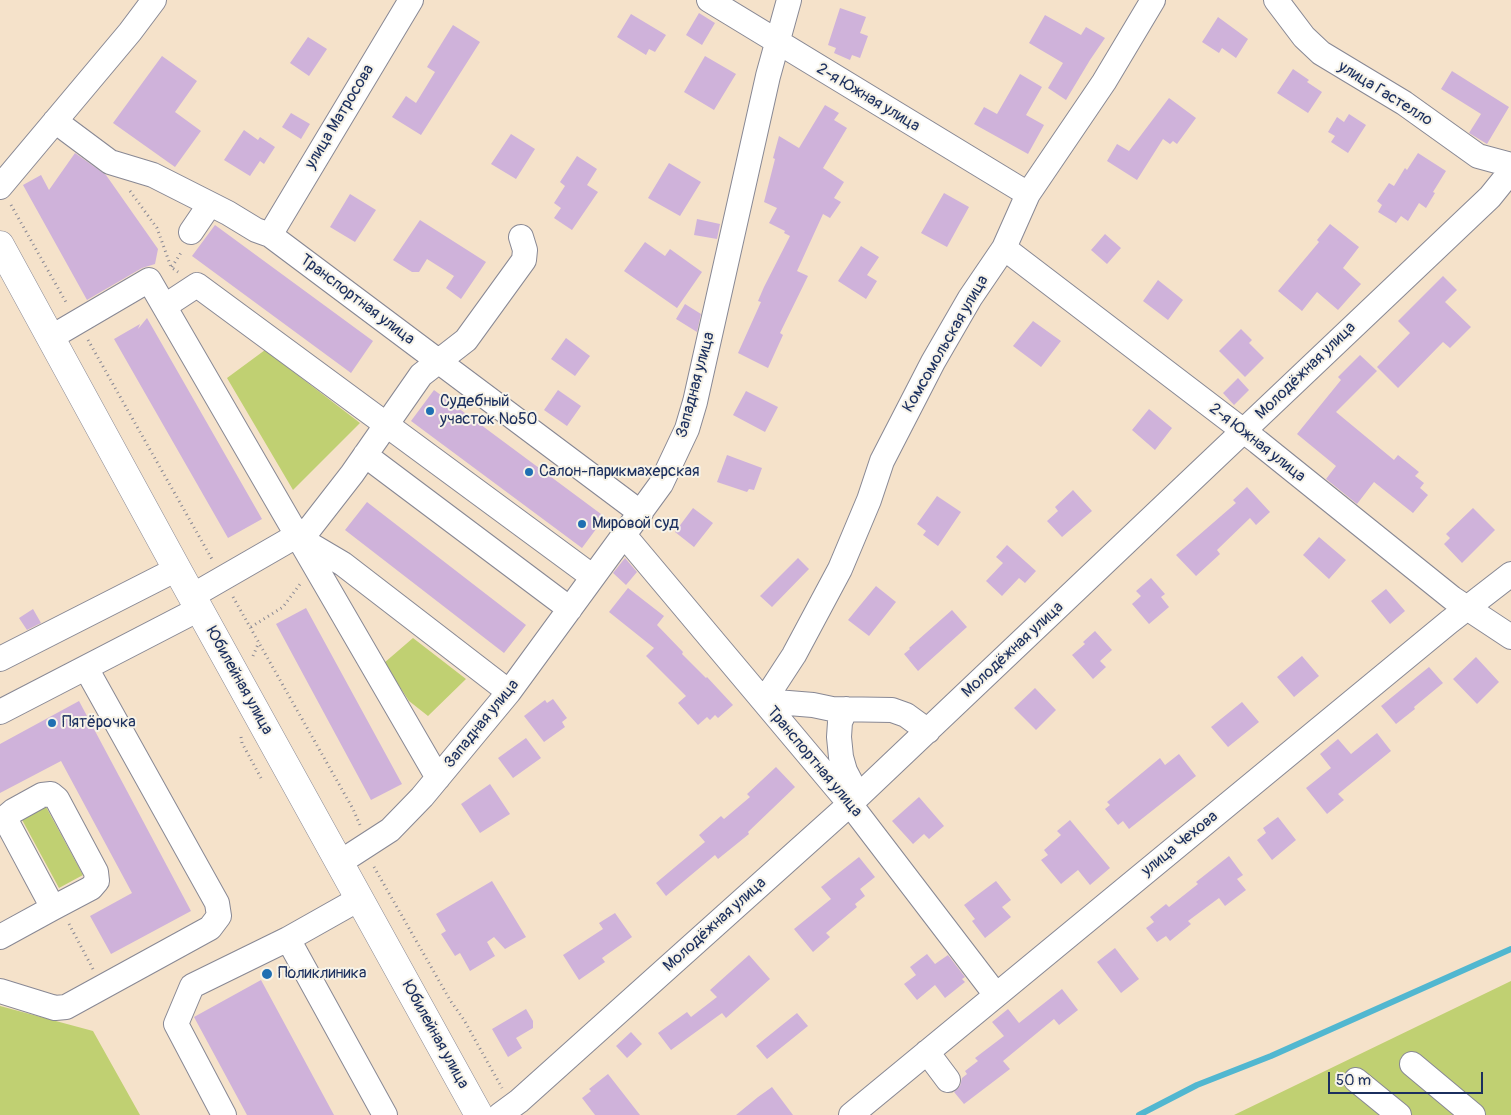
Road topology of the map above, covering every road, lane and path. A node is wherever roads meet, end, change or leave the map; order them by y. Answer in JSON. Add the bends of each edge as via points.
{"nodes":[{"id":1,"x":154,"y":0,"type":"edge"},
{"id":2,"x":411,"y":0,"type":"edge"},
{"id":3,"x":709,"y":0,"type":"edge"},
{"id":4,"x":789,"y":0,"type":"edge"},
{"id":5,"x":1153,"y":0,"type":"edge"},
{"id":6,"x":1276,"y":0,"type":"edge"},
{"id":7,"x":778,"y":43,"type":"junction"},
{"id":8,"x":55,"y":122,"type":"junction"},
{"id":9,"x":110,"y":162,"type":"junction"},
{"id":10,"x":1511,"y":166,"type":"edge"},
{"id":11,"x":1511,"y":171,"type":"edge"},
{"id":12,"x":0,"y":186,"type":"edge"},
{"id":13,"x":1028,"y":194,"type":"junction"},
{"id":14,"x":210,"y":204,"type":"junction"},
{"id":15,"x":191,"y":232,"type":"dead end"},
{"id":16,"x":270,"y":234,"type":"junction"},
{"id":17,"x":520,"y":237,"type":"dead end"},
{"id":18,"x":0,"y":245,"type":"edge"},
{"id":19,"x":1004,"y":248,"type":"junction"},
{"id":20,"x":197,"y":285,"type":"junction"},
{"id":21,"x":165,"y":306,"type":"junction"},
{"id":22,"x":78,"y":322,"type":"junction"},
{"id":23,"x":50,"y":338,"type":"junction"},
{"id":24,"x":438,"y":361,"type":"junction"},
{"id":25,"x":387,"y":424,"type":"junction"},
{"id":26,"x":1244,"y":431,"type":"junction"},
{"id":27,"x":365,"y":455,"type":"junction"},
{"id":28,"x":641,"y":513,"type":"junction"},
{"id":29,"x":624,"y":535,"type":"junction"},
{"id":30,"x":297,"y":536,"type":"junction"},
{"id":31,"x":177,"y":569,"type":"junction"},
{"id":32,"x":1511,"y":574,"type":"edge"},
{"id":33,"x":593,"y":577,"type":"junction"},
{"id":34,"x":223,"y":578,"type":"junction"},
{"id":35,"x":321,"y":578,"type":"junction"},
{"id":36,"x":195,"y":602,"type":"junction"},
{"id":37,"x":1468,"y":608,"type":"junction"},
{"id":38,"x":570,"y":610,"type":"junction"},
{"id":39,"x":251,"y":627,"type":"junction"},
{"id":40,"x":1511,"y":637,"type":"edge"},
{"id":41,"x":0,"y":659,"type":"edge"},
{"id":42,"x":86,"y":668,"type":"junction"},
{"id":43,"x":778,"y":681,"type":"junction"},
{"id":44,"x":509,"y":692,"type":"junction"},
{"id":45,"x":764,"y":701,"type":"junction"},
{"id":46,"x":812,"y":705,"type":"junction"},
{"id":47,"x":846,"y":709,"type":"junction"},
{"id":48,"x":0,"y":712,"type":"edge"},
{"id":49,"x":928,"y":731,"type":"junction"},
{"id":50,"x":838,"y":737,"type":"junction"},
{"id":51,"x":242,"y":743,"type":"dead end"},
{"id":52,"x":261,"y":778,"type":"dead end"},
{"id":53,"x":438,"y":778,"type":"junction"},
{"id":54,"x":854,"y":800,"type":"junction"},
{"id":55,"x":367,"y":846,"type":"junction"},
{"id":56,"x":339,"y":863,"type":"junction"},
{"id":57,"x":359,"y":899,"type":"junction"},
{"id":58,"x":56,"y":907,"type":"junction"},
{"id":59,"x":0,"y":937,"type":"edge"},
{"id":60,"x":288,"y":939,"type":"junction"},
{"id":61,"x":103,"y":988,"type":"junction"},
{"id":62,"x":1,"y":990,"type":"edge"},
{"id":63,"x":996,"y":995,"type":"junction"},
{"id":64,"x":927,"y":1052,"type":"junction"},
{"id":65,"x":1412,"y":1064,"type":"dead end"},
{"id":66,"x":948,"y":1080,"type":"dead end"},
{"id":67,"x":1356,"y":1080,"type":"dead end"},
{"id":68,"x":506,"y":1111,"type":"edge"},
{"id":69,"x":224,"y":1115,"type":"edge"},
{"id":70,"x":385,"y":1115,"type":"edge"},
{"id":71,"x":479,"y":1115,"type":"edge"},
{"id":72,"x":850,"y":1115,"type":"edge"},
{"id":73,"x":1399,"y":1115,"type":"edge"},
{"id":74,"x":1473,"y":1115,"type":"edge"}],
"edges":[{"from":1,"to":8,"type":"street"},
{"from":2,"to":16,"type":"street","name":"улица Матросова"},
{"from":3,"to":7,"type":"street","name":"2-я Южная улица"},
{"from":4,"to":7,"type":"street","name":"Западная улица"},
{"from":5,"to":13,"type":"street","name":"Комсомольская улица","via":[[1104,82]]},
{"from":6,"to":10,"type":"street","name":"улица Гастелло","via":[[1320,53],[1404,103],[1478,156]]},
{"from":7,"to":13,"type":"street","name":"2-я Южная улица"},
{"from":7,"to":28,"type":"street","name":"Западная улица","via":[[695,402],[672,462]]},
{"from":8,"to":9,"type":"street","name":"Транспортная улица"},
{"from":8,"to":12,"type":"street"},
{"from":9,"to":14,"type":"street","name":"Транспортная улица","via":[[153,176]]},
{"from":9,"to":20,"type":"path","via":[[157,228],[171,267]]},
{"from":11,"to":26,"type":"street","name":"Молодёжная улица","via":[[1490,197]]},
{"from":12,"to":22,"type":"path"},
{"from":13,"to":19,"type":"street","name":"Комсомольская улица"},
{"from":14,"to":15,"type":"street"},
{"from":14,"to":16,"type":"street","name":"Транспортная улица","via":[[256,230]]},
{"from":16,"to":24,"type":"street","name":"Транспортная улица"},
{"from":17,"to":24,"type":"street","via":[[525,250],[524,260],[466,340]]},
{"from":18,"to":23,"type":"main road","name":"Юбилейная улица"},
{"from":19,"to":26,"type":"street","name":"2-я Южная улица"},
{"from":19,"to":43,"type":"street","name":"Комсомольская улица","via":[[970,298],[929,370],[882,461],[840,569]]},
{"from":20,"to":21,"type":"street"},
{"from":20,"to":25,"type":"street"},
{"from":21,"to":22,"type":"street","via":[[149,280]]},
{"from":21,"to":30,"type":"street"},
{"from":22,"to":23,"type":"street"},
{"from":22,"to":34,"type":"path"},
{"from":23,"to":31,"type":"main road","name":"Юбилейная улица"},
{"from":24,"to":25,"type":"street","via":[[421,375]]},
{"from":24,"to":28,"type":"street","name":"Транспортная улица"},
{"from":25,"to":27,"type":"street"},
{"from":25,"to":33,"type":"street"},
{"from":26,"to":37,"type":"street","name":"2-я Южная улица"},
{"from":26,"to":49,"type":"street","name":"Молодёжная улица"},
{"from":27,"to":30,"type":"street","via":[[310,528]]},
{"from":27,"to":38,"type":"street"},
{"from":28,"to":29,"type":"street","name":"Западная улица"},
{"from":29,"to":33,"type":"street","name":"Западная улица"},
{"from":29,"to":45,"type":"street","name":"Транспортная улица"},
{"from":30,"to":34,"type":"street"},
{"from":30,"to":35,"type":"street"},
{"from":30,"to":44,"type":"street","via":[[343,564]]},
{"from":31,"to":36,"type":"main road","name":"Юбилейная улица"},
{"from":31,"to":41,"type":"street"},
{"from":32,"to":37,"type":"street","name":"улица Чехова"},
{"from":33,"to":38,"type":"street","name":"Западная улица"},
{"from":34,"to":36,"type":"street"},
{"from":34,"to":39,"type":"path"},
{"from":35,"to":39,"type":"path","via":[[298,585],[282,607]]},
{"from":35,"to":53,"type":"street"},
{"from":36,"to":42,"type":"street"},
{"from":36,"to":56,"type":"main road","name":"Юбилейная улица"},
{"from":37,"to":40,"type":"street","name":"2-я Южная улица"},
{"from":37,"to":63,"type":"street","name":"улица Чехова"},
{"from":38,"to":44,"type":"street","name":"Западная улица"},
{"from":39,"to":55,"type":"path","via":[[353,809]]},
{"from":42,"to":48,"type":"street"},
{"from":42,"to":61,"type":"street","via":[[217,903],[219,916],[210,928]]},
{"from":43,"to":45,"type":"street","name":"Комсомольская улица"},
{"from":43,"to":46,"type":"street"},
{"from":44,"to":53,"type":"street","name":"Западная улица"},
{"from":45,"to":46,"type":"street"},
{"from":45,"to":54,"type":"street","name":"Транспортная улица"},
{"from":46,"to":47,"type":"street"},
{"from":46,"to":50,"type":"street"},
{"from":47,"to":49,"type":"street","via":[[892,710],[906,715]]},
{"from":47,"to":50,"type":"street"},
{"from":49,"to":54,"type":"street","name":"Молодёжная улица"},
{"from":50,"to":54,"type":"street","via":[[840,757]]},
{"from":51,"to":52,"type":"path"},
{"from":53,"to":55,"type":"street","name":"Западная улица","via":[[390,830]]},
{"from":54,"to":63,"type":"street","name":"Транспортная улица"},
{"from":54,"to":68,"type":"street","name":"Молодёжная улица"},
{"from":55,"to":56,"type":"street","name":"Западная улица"},
{"from":55,"to":68,"type":"path","via":[[375,871],[464,1020]]},
{"from":56,"to":57,"type":"main road","name":"Юбилейная улица"},
{"from":57,"to":60,"type":"street"},
{"from":57,"to":71,"type":"main road","name":"Юбилейная улица"},
{"from":58,"to":58,"type":"street","via":[[8,824],[7,816],[42,795],[51,794],[57,799],[96,872],[97,881],[91,888]]},
{"from":58,"to":59,"type":"street"},
{"from":58,"to":61,"type":"path"},
{"from":60,"to":69,"type":"street","via":[[192,986],[176,1024]]},
{"from":60,"to":70,"type":"street"},
{"from":61,"to":62,"type":"street","via":[[66,1007],[55,1008]]},
{"from":63,"to":64,"type":"street","name":"улица Чехова"},
{"from":64,"to":66,"type":"street"},
{"from":64,"to":72,"type":"street","name":"улица Чехова"},
{"from":65,"to":74,"type":"street"},
{"from":67,"to":73,"type":"street"}]}
